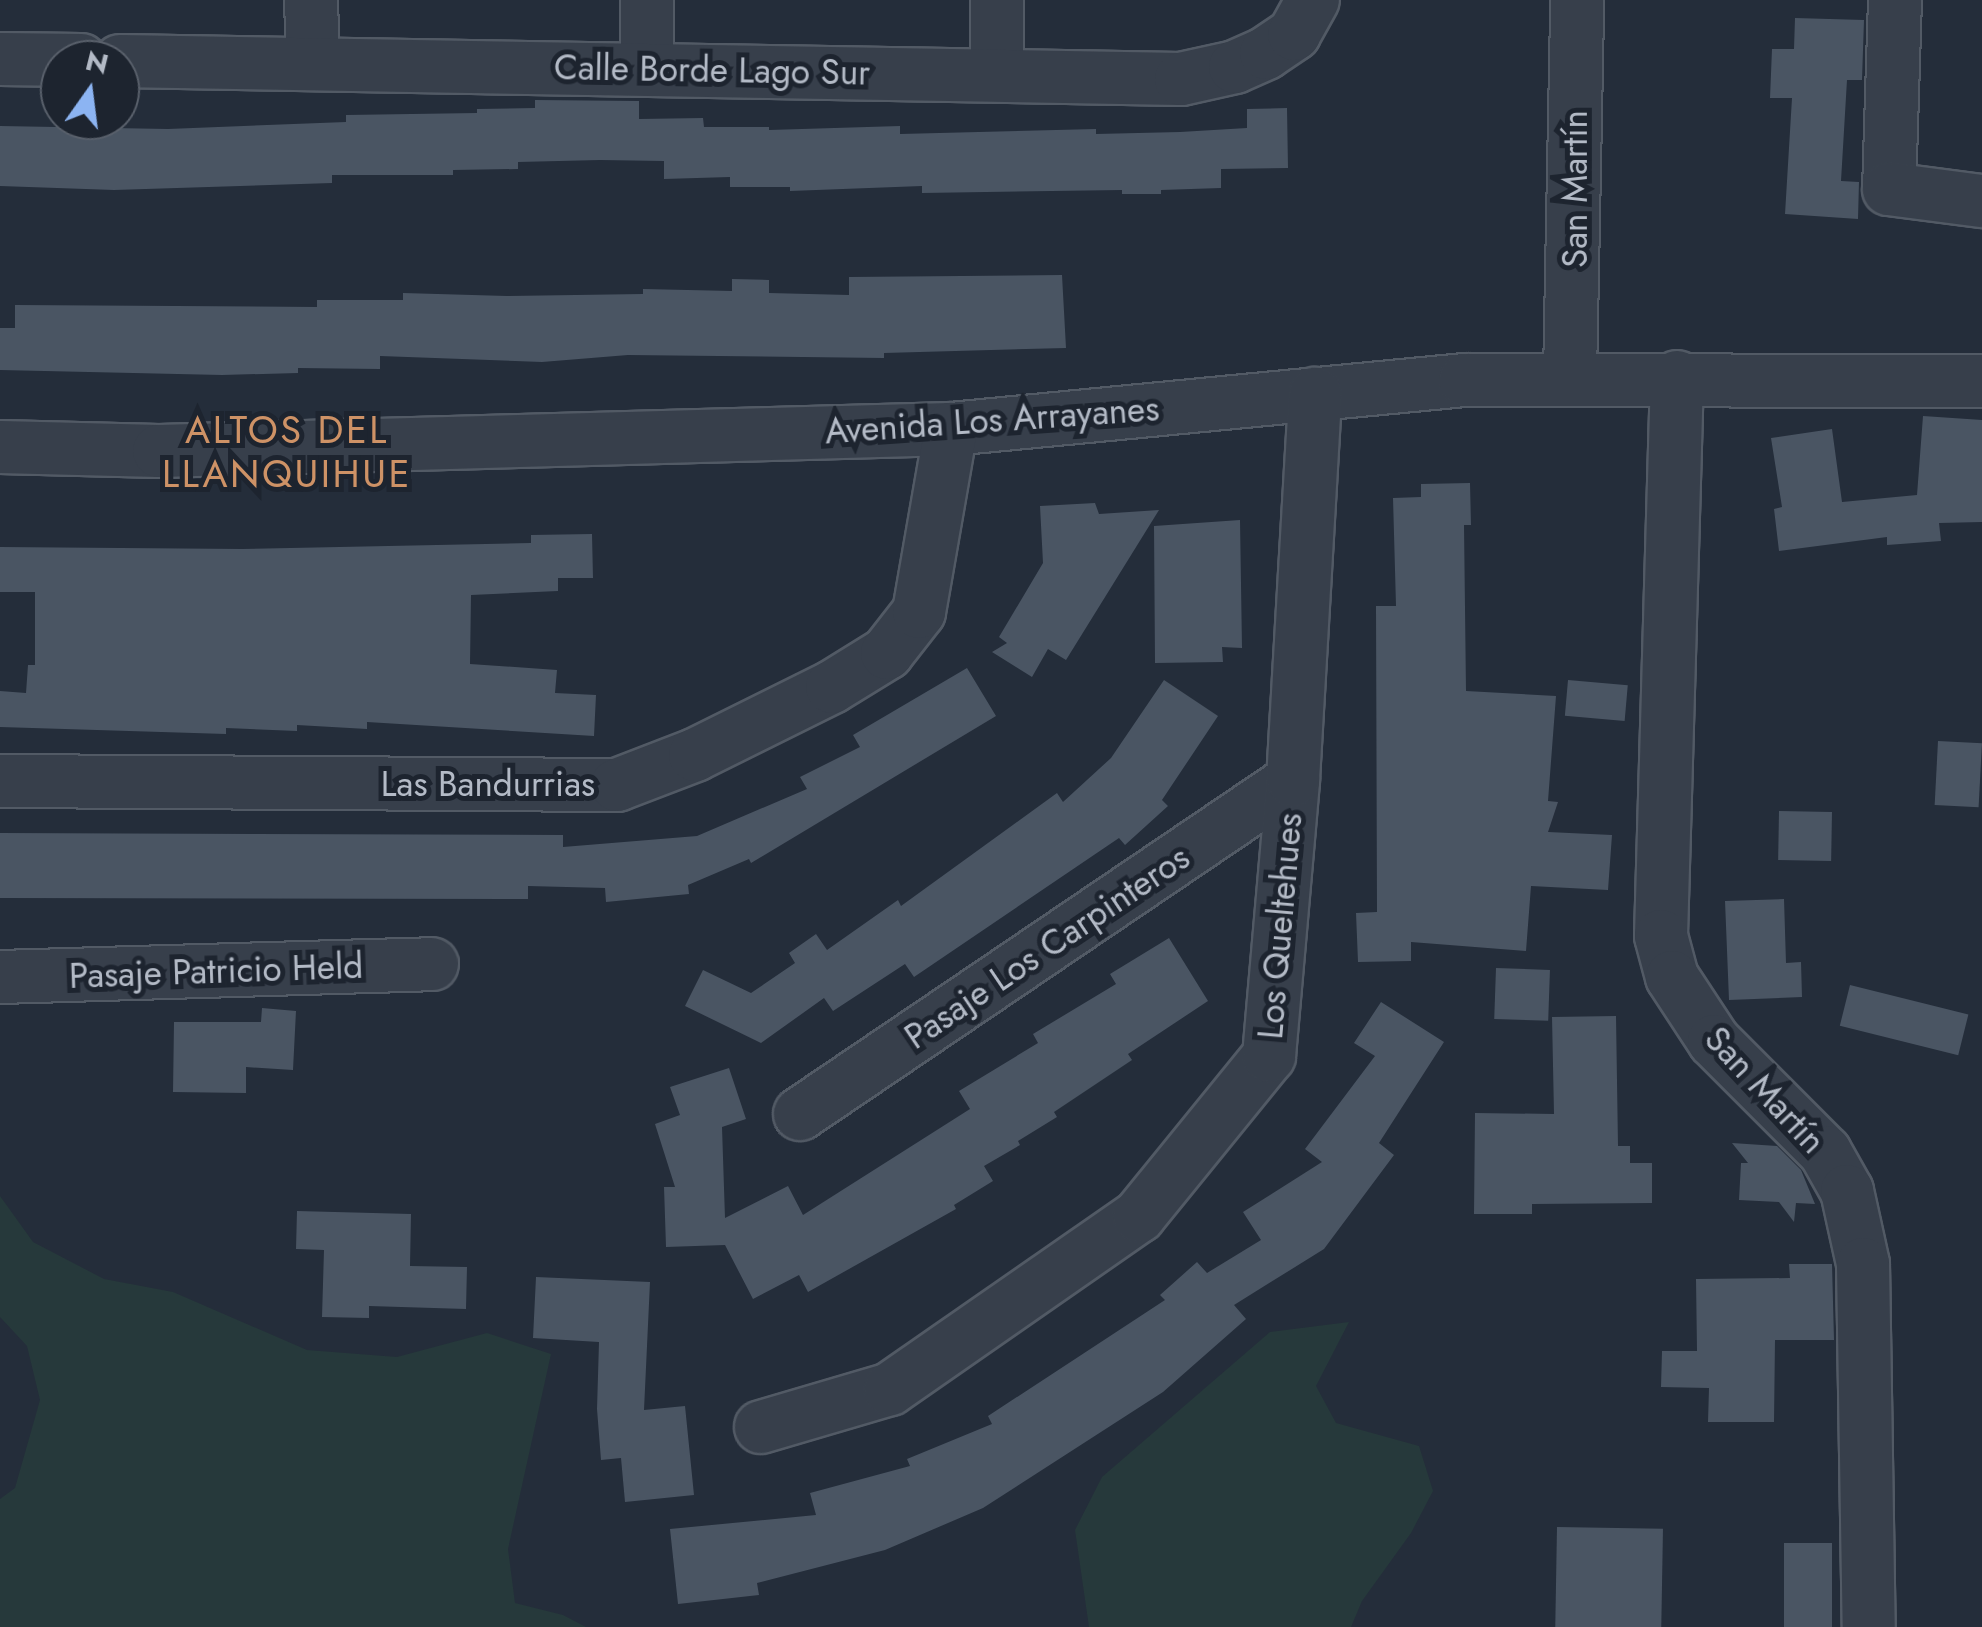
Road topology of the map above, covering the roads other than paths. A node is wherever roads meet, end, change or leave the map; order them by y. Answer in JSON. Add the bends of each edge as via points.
{"nodes":[{"id":1,"x":311,"y":0,"type":"edge"},
{"id":2,"x":647,"y":0,"type":"edge"},
{"id":3,"x":997,"y":0,"type":"edge"},
{"id":4,"x":1576,"y":0,"type":"edge"},
{"id":5,"x":1895,"y":0,"type":"edge"},
{"id":6,"x":1304,"y":17,"type":"edge"},
{"id":7,"x":0,"y":59,"type":"edge"},
{"id":8,"x":40,"y":59,"type":"edge"},
{"id":9,"x":140,"y":60,"type":"edge"},
{"id":10,"x":313,"y":64,"type":"junction"},
{"id":11,"x":647,"y":69,"type":"junction"},
{"id":12,"x":997,"y":75,"type":"junction"},
{"id":13,"x":1982,"y":202,"type":"edge"},
{"id":14,"x":1570,"y":377,"type":"junction"},
{"id":15,"x":1677,"y":378,"type":"junction"},
{"id":16,"x":1982,"y":380,"type":"edge"},
{"id":17,"x":1315,"y":394,"type":"junction"},
{"id":18,"x":951,"y":429,"type":"junction"},
{"id":19,"x":0,"y":447,"type":"edge"},
{"id":20,"x":1294,"y":780,"type":"junction"},
{"id":21,"x":0,"y":781,"type":"edge"},
{"id":22,"x":432,"y":964,"type":"dead end"},
{"id":23,"x":0,"y":977,"type":"edge"},
{"id":24,"x":800,"y":1114,"type":"dead end"},
{"id":25,"x":761,"y":1427,"type":"dead end"},
{"id":26,"x":1869,"y":1627,"type":"edge"}],
"edges":[{"from":1,"to":10,"type":"street"},
{"from":2,"to":11,"type":"street"},
{"from":3,"to":12,"type":"street"},
{"from":4,"to":14,"type":"street","name":"San Martín"},
{"from":5,"to":13,"type":"street","via":[[1888,190]]},
{"from":6,"to":12,"type":"street","name":"Calle Borde Lago Sur","via":[[1234,67],[1181,78]]},
{"from":7,"to":8,"type":"street"},
{"from":9,"to":10,"type":"street","name":"Calle Borde Lago Sur"},
{"from":10,"to":11,"type":"street","name":"Calle Borde Lago Sur"},
{"from":11,"to":12,"type":"street","name":"Calle Borde Lago Sur"},
{"from":14,"to":15,"type":"street","name":"Avenida Los Arrayanes"},
{"from":14,"to":17,"type":"street","name":"Avenida Los Arrayanes"},
{"from":15,"to":16,"type":"street","name":"Avenida Los Arrayanes"},
{"from":15,"to":26,"type":"street","name":"San Martín","via":[[1661,936],[1672,977],[1714,1042],[1826,1152],[1847,1192],[1862,1264]]},
{"from":17,"to":18,"type":"street","name":"Avenida Los Arrayanes"},
{"from":17,"to":20,"type":"street","name":"Los Queltehues"},
{"from":18,"to":19,"type":"street","name":"Avenida Los Arrayanes","via":[[158,451]]},
{"from":18,"to":21,"type":"street","name":"Las Bandurrias","via":[[919,612],[887,653],[695,755],[617,785]]},
{"from":20,"to":24,"type":"street","name":"Pasaje Los Carpinteros"},
{"from":20,"to":25,"type":"street","name":"Los Queltehues","via":[[1269,1056],[1138,1216],[890,1389]]},
{"from":22,"to":23,"type":"street","name":"Pasaje Patricio Held"}]}
